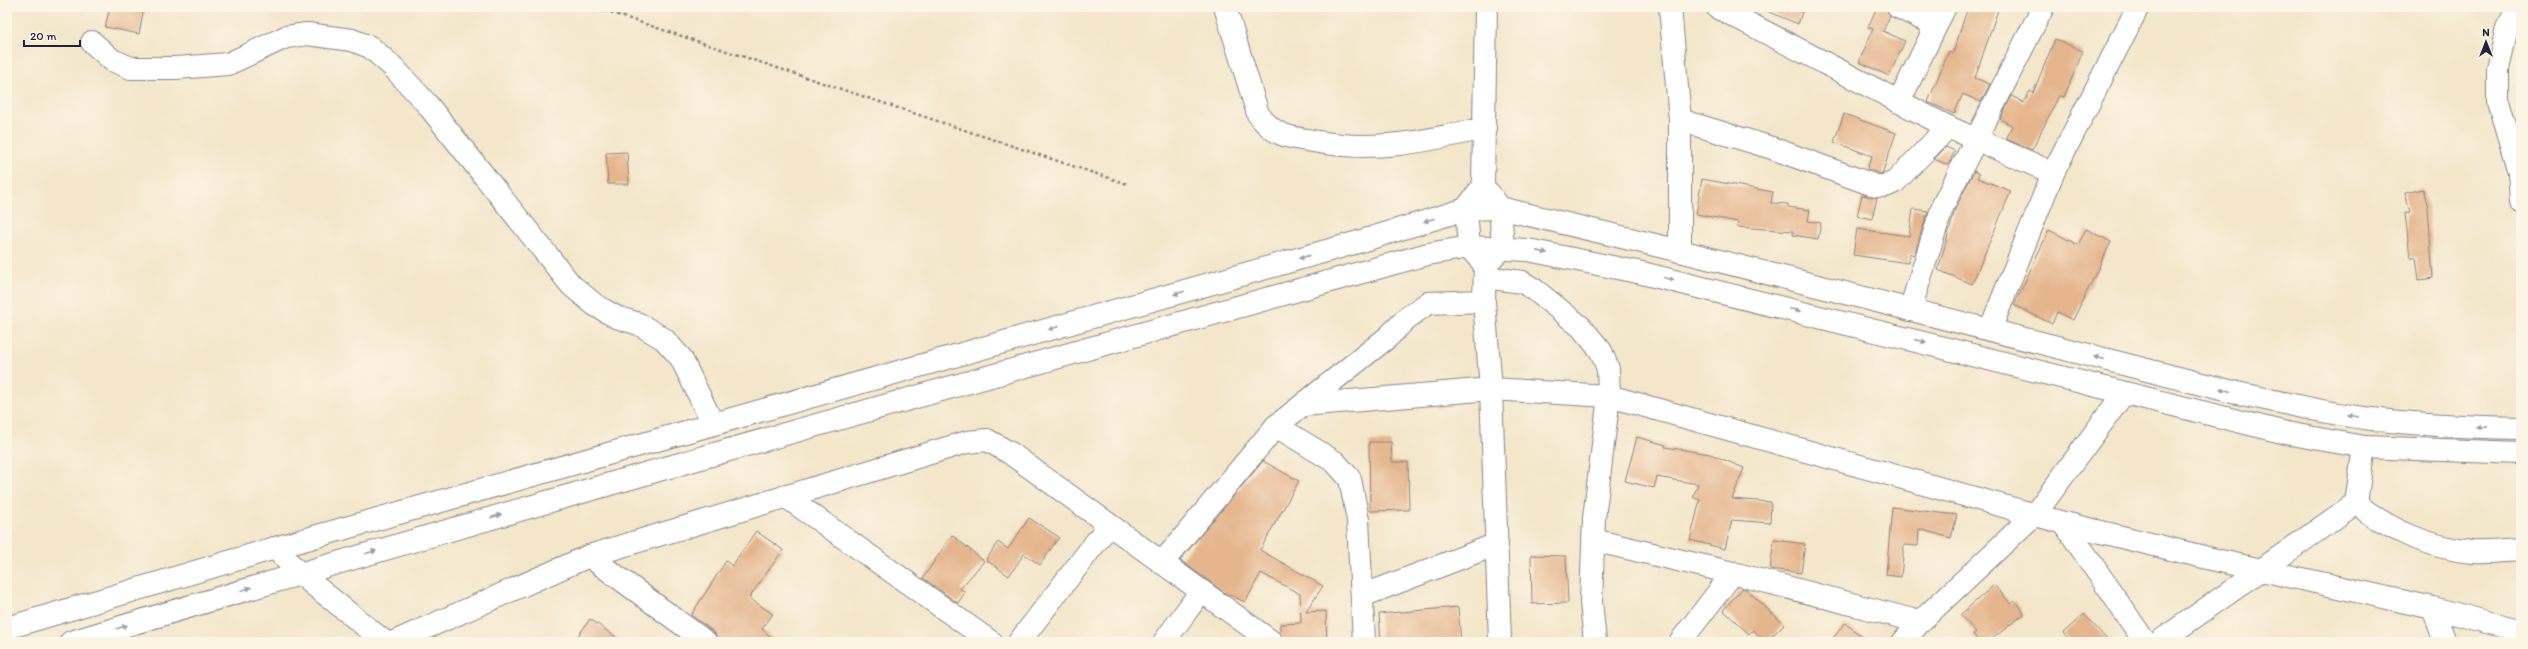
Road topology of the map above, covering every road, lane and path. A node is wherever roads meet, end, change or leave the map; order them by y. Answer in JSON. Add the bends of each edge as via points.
{"nodes":[{"id":1,"x":594,"y":7,"type":"edge"},
{"id":2,"x":1226,"y":7,"type":"edge"},
{"id":3,"x":1486,"y":7,"type":"edge"},
{"id":4,"x":1670,"y":7,"type":"edge"},
{"id":5,"x":1898,"y":7,"type":"edge"},
{"id":6,"x":1945,"y":7,"type":"edge"},
{"id":7,"x":2043,"y":7,"type":"edge"},
{"id":8,"x":2138,"y":7,"type":"edge"},
{"id":9,"x":2519,"y":7,"type":"edge"},
{"id":10,"x":1729,"y":10,"type":"edge"},
{"id":11,"x":1936,"y":26,"type":"junction"},
{"id":12,"x":92,"y":42,"type":"dead end"},
{"id":13,"x":1899,"y":102,"type":"junction"},
{"id":14,"x":1680,"y":120,"type":"junction"},
{"id":15,"x":1948,"y":127,"type":"junction"},
{"id":16,"x":1486,"y":128,"type":"junction"},
{"id":17,"x":1975,"y":139,"type":"junction"},
{"id":18,"x":2053,"y":173,"type":"junction"},
{"id":19,"x":1127,"y":184,"type":"dead end"},
{"id":20,"x":1483,"y":186,"type":"junction"},
{"id":21,"x":2521,"y":201,"type":"edge"},
{"id":22,"x":1500,"y":208,"type":"junction"},
{"id":23,"x":1466,"y":209,"type":"junction"},
{"id":24,"x":1469,"y":247,"type":"junction"},
{"id":25,"x":1503,"y":247,"type":"junction"},
{"id":26,"x":1680,"y":251,"type":"junction"},
{"id":27,"x":1485,"y":271,"type":"junction"},
{"id":28,"x":1484,"y":301,"type":"junction"},
{"id":29,"x":1910,"y":310,"type":"junction"},
{"id":30,"x":1990,"y":330,"type":"junction"},
{"id":31,"x":1491,"y":389,"type":"junction"},
{"id":32,"x":2124,"y":392,"type":"junction"},
{"id":33,"x":1609,"y":396,"type":"junction"},
{"id":34,"x":1303,"y":405,"type":"junction"},
{"id":35,"x":713,"y":424,"type":"junction"},
{"id":36,"x":1276,"y":426,"type":"junction"},
{"id":37,"x":2521,"y":428,"type":"edge"},
{"id":38,"x":2364,"y":446,"type":"junction"},
{"id":39,"x":2521,"y":453,"type":"edge"},
{"id":40,"x":785,"y":496,"type":"junction"},
{"id":41,"x":2356,"y":503,"type":"junction"},
{"id":42,"x":2035,"y":514,"type":"junction"},
{"id":43,"x":2064,"y":522,"type":"junction"},
{"id":44,"x":1109,"y":525,"type":"junction"},
{"id":45,"x":1593,"y":540,"type":"junction"},
{"id":46,"x":1497,"y":544,"type":"junction"},
{"id":47,"x":275,"y":548,"type":"junction"},
{"id":48,"x":2521,"y":550,"type":"edge"},
{"id":49,"x":589,"y":556,"type":"junction"},
{"id":50,"x":1162,"y":563,"type":"junction"},
{"id":51,"x":2260,"y":571,"type":"junction"},
{"id":52,"x":299,"y":573,"type":"junction"},
{"id":53,"x":1733,"y":573,"type":"junction"},
{"id":54,"x":1201,"y":591,"type":"junction"},
{"id":55,"x":1362,"y":596,"type":"junction"},
{"id":56,"x":2433,"y":608,"type":"junction"},
{"id":57,"x":1920,"y":622,"type":"junction"},
{"id":58,"x":7,"y":628,"type":"edge"},
{"id":59,"x":2521,"y":631,"type":"edge"},
{"id":60,"x":71,"y":642,"type":"edge"},
{"id":61,"x":385,"y":642,"type":"edge"},
{"id":62,"x":394,"y":642,"type":"edge"},
{"id":63,"x":706,"y":642,"type":"edge"},
{"id":64,"x":992,"y":642,"type":"edge"},
{"id":65,"x":1019,"y":642,"type":"edge"},
{"id":66,"x":1164,"y":642,"type":"edge"},
{"id":67,"x":1272,"y":642,"type":"edge"},
{"id":68,"x":1364,"y":642,"type":"edge"},
{"id":69,"x":1500,"y":642,"type":"edge"},
{"id":70,"x":1595,"y":642,"type":"edge"},
{"id":71,"x":1680,"y":642,"type":"edge"},
{"id":72,"x":1903,"y":642,"type":"edge"},
{"id":73,"x":2145,"y":642,"type":"edge"},
{"id":74,"x":2159,"y":642,"type":"edge"},
{"id":75,"x":2445,"y":642,"type":"edge"}],
"edges":[{"from":1,"to":19,"type":"path"},
{"from":2,"to":16,"type":"street","via":[[1258,114],[1278,134],[1343,147],[1379,147],[1423,142]]},
{"from":3,"to":16,"type":"street"},
{"from":4,"to":14,"type":"street"},
{"from":5,"to":11,"type":"street"},
{"from":6,"to":11,"type":"street"},
{"from":7,"to":17,"type":"street"},
{"from":8,"to":18,"type":"street"},
{"from":9,"to":21,"type":"street","via":[[2507,28],[2498,69],[2498,101],[2519,172]]},
{"from":10,"to":13,"type":"street"},
{"from":11,"to":13,"type":"street"},
{"from":12,"to":35,"type":"street","via":[[112,60],[131,68],[228,64],[286,37],[307,34],[352,40],[370,47],[393,67],[427,104],[571,285],[616,318],[639,324],[668,343],[682,358]]},
{"from":13,"to":15,"type":"street"},
{"from":14,"to":15,"type":"street","via":[[1772,148],[1876,186],[1895,182]]},
{"from":14,"to":26,"type":"street"},
{"from":15,"to":17,"type":"street"},
{"from":16,"to":20,"type":"street"},
{"from":17,"to":18,"type":"street"},
{"from":17,"to":29,"type":"street","via":[[1943,205]]},
{"from":18,"to":30,"type":"street"},
{"from":20,"to":22,"type":"street"},
{"from":20,"to":23,"type":"street"},
{"from":22,"to":23,"type":"street"},
{"from":22,"to":25,"type":"street"},
{"from":22,"to":26,"type":"street"},
{"from":23,"to":24,"type":"street"},
{"from":23,"to":35,"type":"street","one_way":true,"via":[[1358,242]]},
{"from":24,"to":25,"type":"street"},
{"from":24,"to":27,"type":"street"},
{"from":52,"to":24,"type":"street","one_way":true,"via":[[763,439],[1365,271],[1428,254]]},
{"from":25,"to":27,"type":"street"},
{"from":25,"to":32,"type":"street","one_way":true,"via":[[1642,273]]},
{"from":26,"to":29,"type":"street"},
{"from":27,"to":28,"type":"street"},
{"from":27,"to":33,"type":"street","via":[[1522,282],[1581,327],[1601,351],[1608,369]]},
{"from":28,"to":31,"type":"street"},
{"from":28,"to":34,"type":"street","via":[[1428,303]]},
{"from":29,"to":30,"type":"street"},
{"from":37,"to":30,"type":"street","one_way":true,"via":[[2454,426],[2371,419],[2294,405],[2237,393]]},
{"from":31,"to":33,"type":"street"},
{"from":31,"to":34,"type":"street"},
{"from":31,"to":46,"type":"street"},
{"from":32,"to":38,"type":"street","via":[[2286,433]]},
{"from":32,"to":42,"type":"street"},
{"from":33,"to":42,"type":"street"},
{"from":33,"to":45,"type":"street"},
{"from":34,"to":36,"type":"street"},
{"from":35,"to":47,"type":"street"},
{"from":36,"to":50,"type":"street"},
{"from":36,"to":55,"type":"street","via":[[1335,462],[1350,479],[1358,520]]},
{"from":38,"to":39,"type":"street","via":[[2424,451]]},
{"from":38,"to":41,"type":"street"},
{"from":40,"to":44,"type":"street","via":[[967,442],[986,440],[1010,453]]},
{"from":40,"to":49,"type":"street"},
{"from":40,"to":64,"type":"street"},
{"from":41,"to":48,"type":"street","via":[[2384,525],[2422,540],[2472,552]]},
{"from":41,"to":51,"type":"street"},
{"from":42,"to":43,"type":"street"},
{"from":42,"to":57,"type":"street"},
{"from":43,"to":51,"type":"street"},
{"from":43,"to":73,"type":"street"},
{"from":44,"to":50,"type":"street"},
{"from":44,"to":65,"type":"street"},
{"from":45,"to":53,"type":"street"},
{"from":45,"to":70,"type":"street","via":[[1591,602]]},
{"from":46,"to":55,"type":"street"},
{"from":46,"to":69,"type":"street"},
{"from":47,"to":52,"type":"street"},
{"from":47,"to":58,"type":"street"},
{"from":49,"to":62,"type":"street"},
{"from":49,"to":63,"type":"street"},
{"from":50,"to":54,"type":"street"},
{"from":51,"to":56,"type":"street"},
{"from":51,"to":74,"type":"street"},
{"from":60,"to":52,"type":"street","one_way":true},
{"from":52,"to":61,"type":"street"},
{"from":53,"to":57,"type":"street"},
{"from":53,"to":71,"type":"street"},
{"from":54,"to":66,"type":"street"},
{"from":54,"to":67,"type":"street"},
{"from":55,"to":68,"type":"street"},
{"from":56,"to":59,"type":"street"},
{"from":56,"to":75,"type":"street"},
{"from":57,"to":72,"type":"street"}]}
